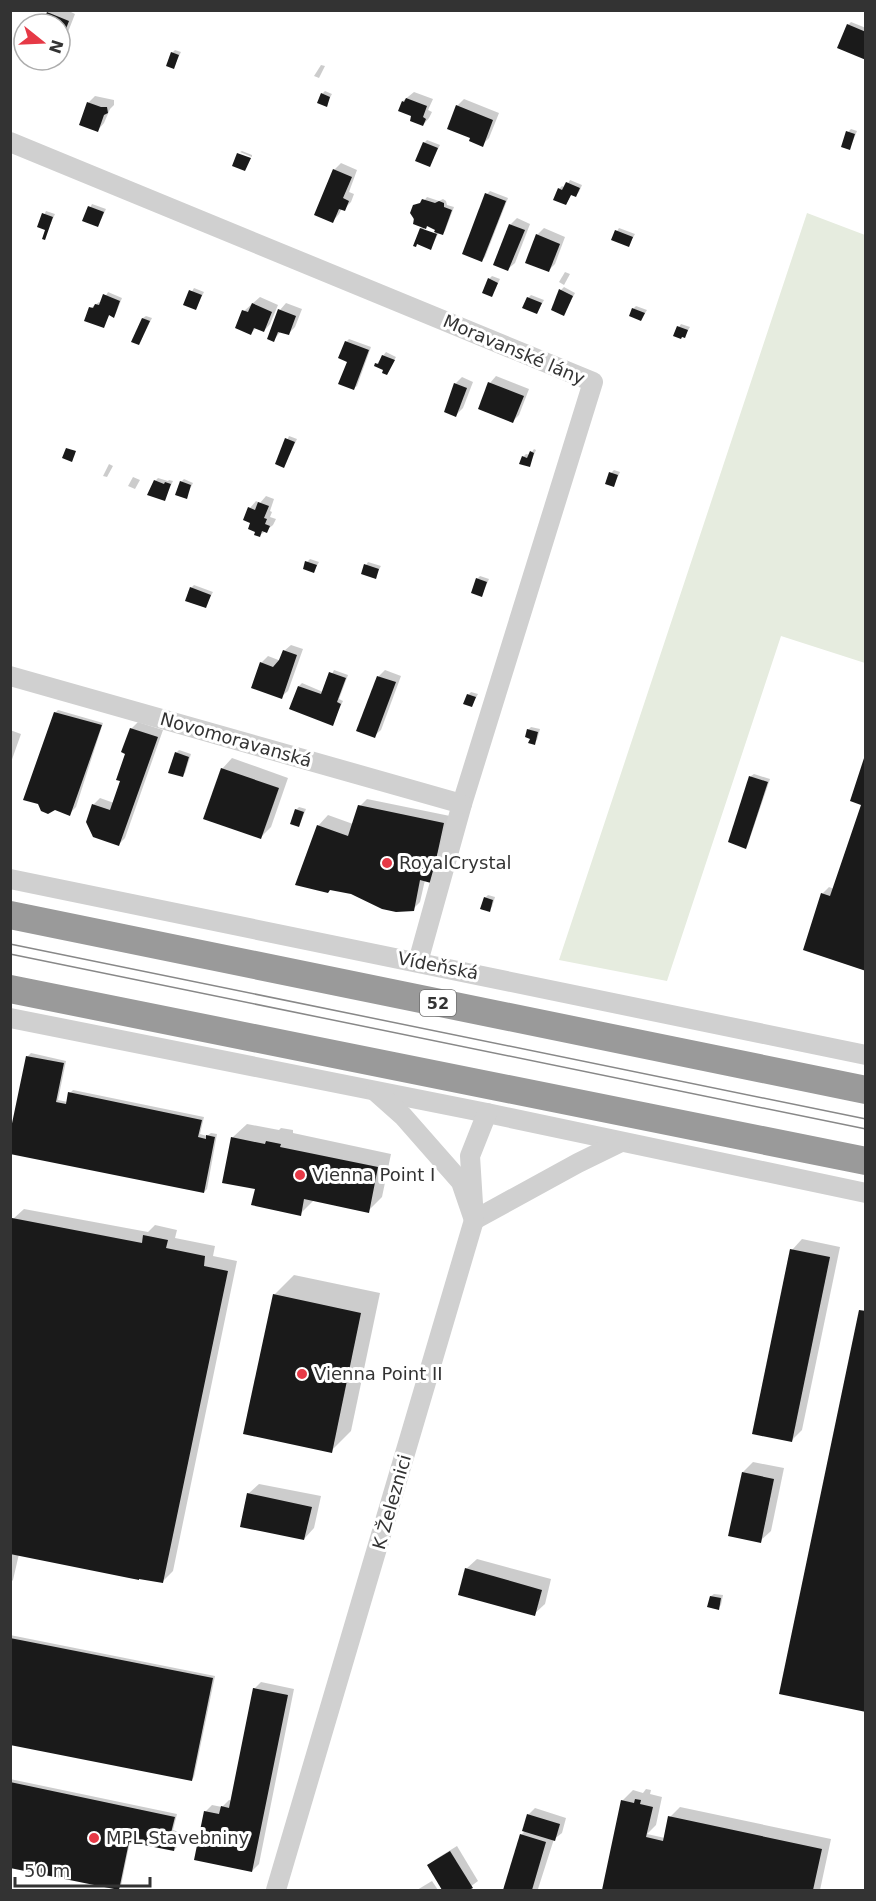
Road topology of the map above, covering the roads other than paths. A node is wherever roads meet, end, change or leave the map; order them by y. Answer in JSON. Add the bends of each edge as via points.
{"nodes":[{"id":1,"x":10,"y":142,"type":"edge"},
{"id":2,"x":10,"y":676,"type":"edge"},
{"id":3,"x":462,"y":804,"type":"junction"},
{"id":4,"x":10,"y":879,"type":"edge"},
{"id":5,"x":10,"y":915,"type":"edge"},
{"id":6,"x":418,"y":962,"type":"junction"},
{"id":7,"x":10,"y":989,"type":"edge"},
{"id":8,"x":10,"y":1018,"type":"edge"},
{"id":9,"x":866,"y":1055,"type":"edge"},
{"id":10,"x":866,"y":1090,"type":"edge"},
{"id":11,"x":376,"y":1092,"type":"junction"},
{"id":12,"x":487,"y":1113,"type":"junction"},
{"id":13,"x":621,"y":1142,"type":"junction"},
{"id":14,"x":866,"y":1161,"type":"edge"},
{"id":15,"x":866,"y":1192,"type":"edge"},
{"id":16,"x":474,"y":1221,"type":"junction"},
{"id":17,"x":276,"y":1890,"type":"edge"}],
"edges":[{"from":1,"to":3,"type":"street","name":"Moravanské lány","via":[[593,382]]},
{"from":2,"to":3,"type":"street","name":"Novomoravanská"},
{"from":3,"to":6,"type":"street","name":"Moravanské lány"},
{"from":4,"to":6,"type":"street","name":"Vídeňská"},
{"from":5,"to":10,"type":"highway","name":"Vídeňská","number":"52"},
{"from":6,"to":9,"type":"street","name":"Vídeňská"},
{"from":7,"to":14,"type":"highway"},
{"from":8,"to":11,"type":"street"},
{"from":11,"to":12,"type":"street"},
{"from":11,"to":16,"type":"street","via":[[403,1116],[461,1182]]},
{"from":12,"to":13,"type":"street"},
{"from":12,"to":16,"type":"street","name":"K Železnici","via":[[470,1156]]},
{"from":13,"to":15,"type":"street"},
{"from":13,"to":16,"type":"street"},
{"from":16,"to":17,"type":"street","name":"K Železnici"}]}
